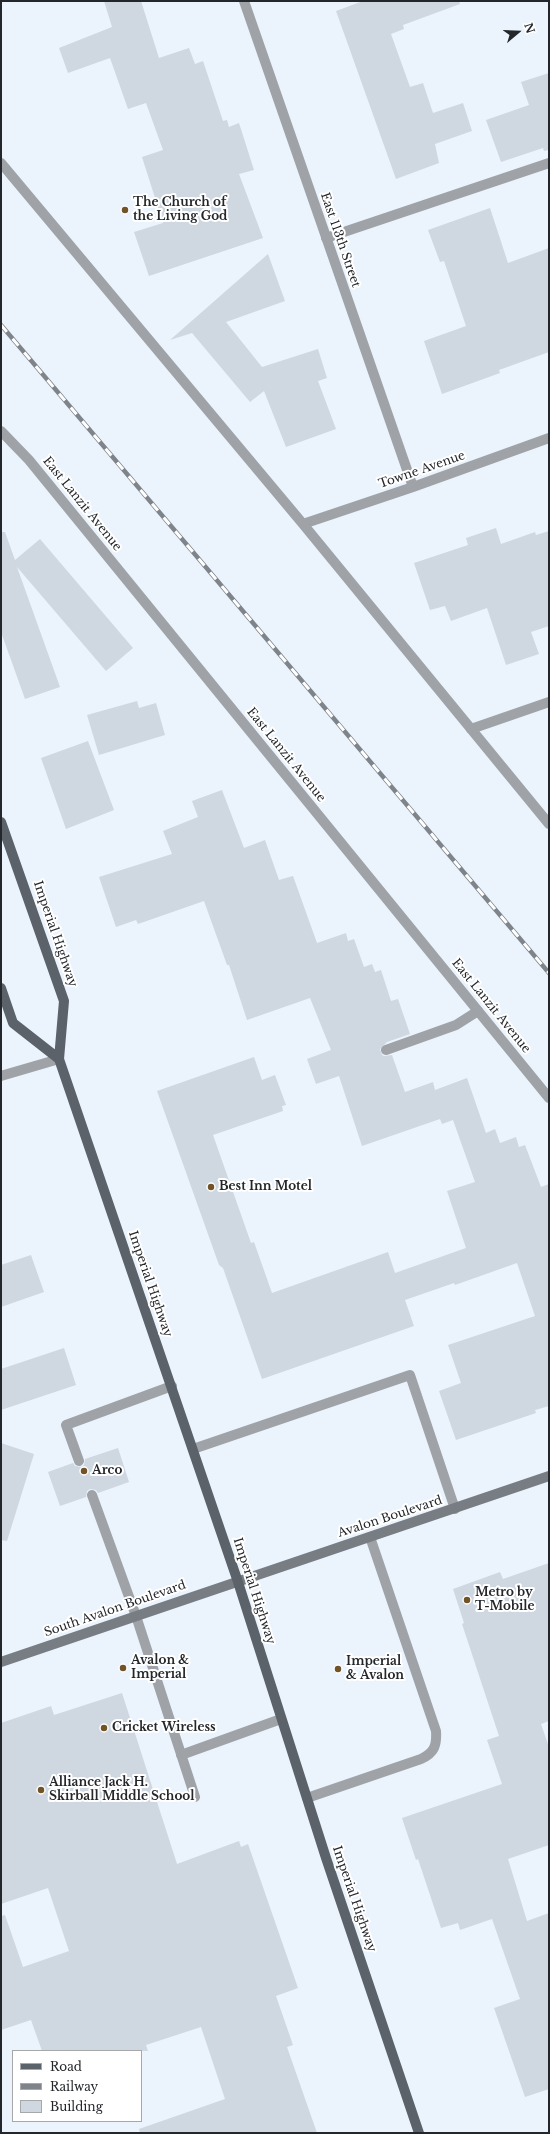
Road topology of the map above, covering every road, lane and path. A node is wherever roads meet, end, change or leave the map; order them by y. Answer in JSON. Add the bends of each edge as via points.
{"nodes":[{"id":1,"x":244,"y":1,"type":"edge"},
{"id":2,"x":1,"y":163,"type":"edge"},
{"id":3,"x":549,"y":164,"type":"edge"},
{"id":4,"x":326,"y":238,"type":"junction"},
{"id":5,"x":1,"y":431,"type":"edge"},
{"id":6,"x":549,"y":438,"type":"edge"},
{"id":7,"x":413,"y":487,"type":"junction"},
{"id":8,"x":302,"y":524,"type":"junction"},
{"id":9,"x":549,"y":702,"type":"edge"},
{"id":10,"x":471,"y":729,"type":"junction"},
{"id":11,"x":1,"y":822,"type":"edge"},
{"id":12,"x":549,"y":824,"type":"edge"},
{"id":13,"x":1,"y":988,"type":"edge"},
{"id":14,"x":478,"y":1011,"type":"junction"},
{"id":15,"x":386,"y":1050,"type":"dead end"},
{"id":16,"x":59,"y":1059,"type":"junction"},
{"id":17,"x":1,"y":1076,"type":"edge"},
{"id":18,"x":549,"y":1098,"type":"edge"},
{"id":19,"x":172,"y":1386,"type":"junction"},
{"id":20,"x":193,"y":1449,"type":"junction"},
{"id":21,"x":80,"y":1461,"type":"dead end"},
{"id":22,"x":549,"y":1476,"type":"edge"},
{"id":23,"x":92,"y":1495,"type":"dead end"},
{"id":24,"x":455,"y":1509,"type":"junction"},
{"id":25,"x":370,"y":1537,"type":"junction"},
{"id":26,"x":238,"y":1582,"type":"junction"},
{"id":27,"x":136,"y":1616,"type":"junction"},
{"id":28,"x":1,"y":1662,"type":"edge"},
{"id":29,"x":281,"y":1719,"type":"junction"},
{"id":30,"x":180,"y":1755,"type":"junction"},
{"id":31,"x":194,"y":1797,"type":"dead end"},
{"id":32,"x":307,"y":1798,"type":"junction"},
{"id":33,"x":419,"y":2133,"type":"edge"}],
"edges":[{"from":1,"to":4,"type":"street","name":"East 113th Street"},
{"from":2,"to":8,"type":"street"},
{"from":3,"to":4,"type":"street"},
{"from":4,"to":7,"type":"street","name":"East 113th Street"},
{"from":5,"to":14,"type":"street","name":"East Lanzit Avenue","via":[[30,460]]},
{"from":6,"to":7,"type":"street","name":"Towne Avenue"},
{"from":7,"to":8,"type":"street","name":"Towne Avenue"},
{"from":8,"to":10,"type":"street"},
{"from":9,"to":10,"type":"street"},
{"from":10,"to":12,"type":"street"},
{"from":11,"to":16,"type":"main road","name":"Imperial Highway","via":[[64,1001]]},
{"from":13,"to":16,"type":"main road","via":[[13,1023]]},
{"from":14,"to":15,"type":"street","via":[[456,1025]]},
{"from":14,"to":18,"type":"street","name":"East Lanzit Avenue"},
{"from":16,"to":17,"type":"street"},
{"from":16,"to":19,"type":"main road","name":"Imperial Highway"},
{"from":19,"to":20,"type":"main road","name":"Imperial Highway"},
{"from":19,"to":21,"type":"street","via":[[66,1425]]},
{"from":20,"to":24,"type":"street","via":[[410,1375]]},
{"from":20,"to":26,"type":"main road","name":"Imperial Highway"},
{"from":22,"to":24,"type":"main road","name":"Avalon Boulevard"},
{"from":23,"to":27,"type":"street"},
{"from":24,"to":25,"type":"main road","name":"Avalon Boulevard"},
{"from":25,"to":26,"type":"main road","name":"Avalon Boulevard"},
{"from":25,"to":32,"type":"street","via":[[436,1731],[437,1744],[431,1755]]},
{"from":26,"to":27,"type":"main road","name":"South Avalon Boulevard"},
{"from":26,"to":29,"type":"main road","name":"Imperial Highway"},
{"from":27,"to":28,"type":"main road","name":"South Avalon Boulevard"},
{"from":27,"to":30,"type":"street"},
{"from":29,"to":30,"type":"street"},
{"from":29,"to":32,"type":"main road","name":"Imperial Highway"},
{"from":30,"to":31,"type":"street"},
{"from":32,"to":33,"type":"main road","name":"Imperial Highway"}]}
